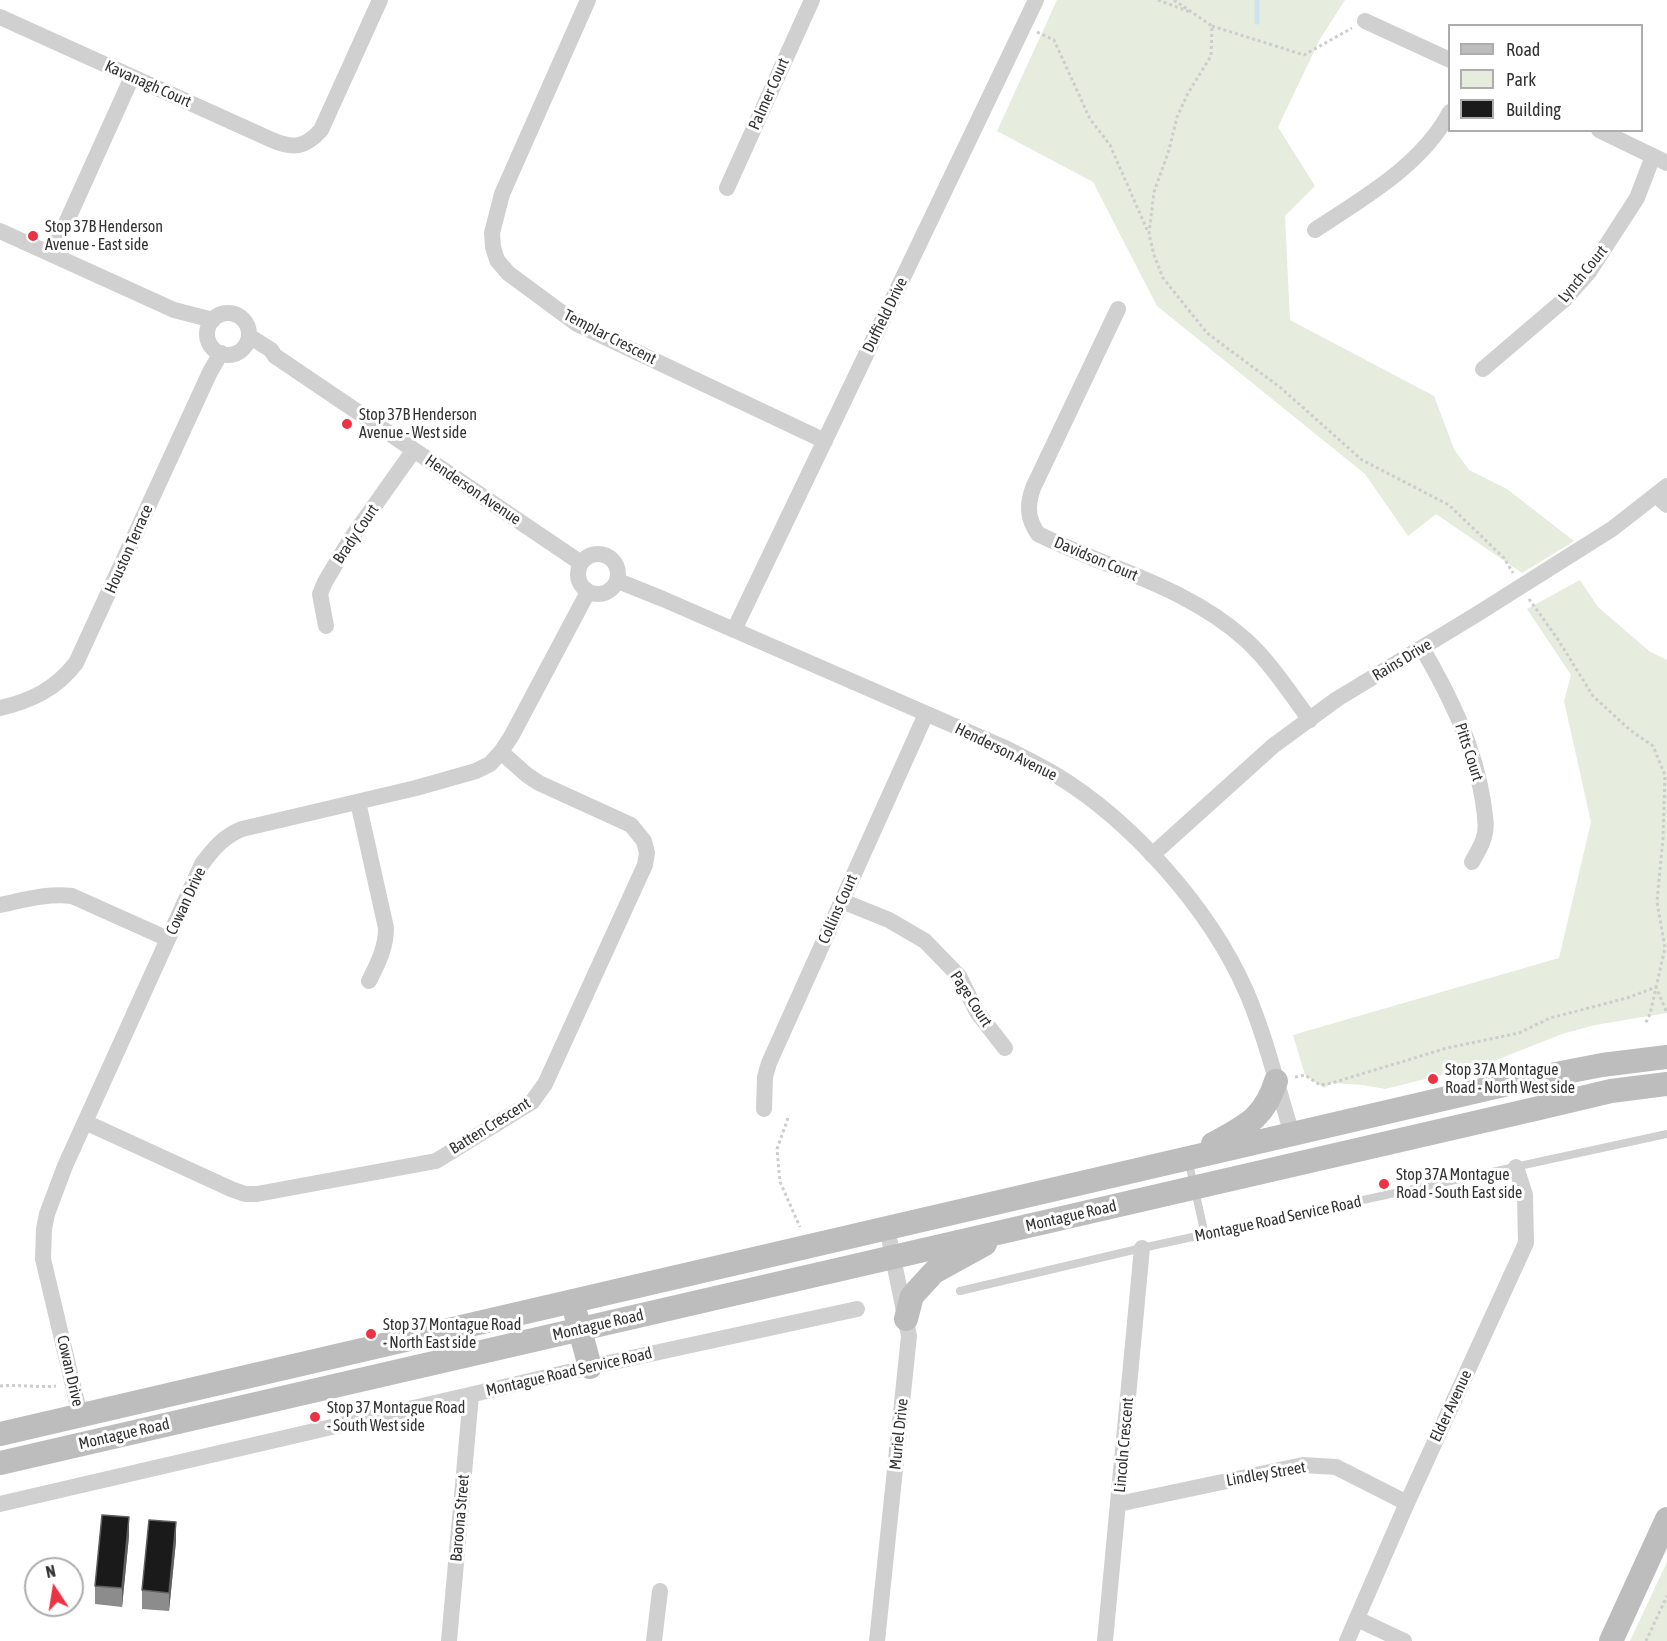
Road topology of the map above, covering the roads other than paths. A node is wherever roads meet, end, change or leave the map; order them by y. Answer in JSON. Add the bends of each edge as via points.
{"nodes":[{"id":1,"x":380,"y":0,"type":"edge"},
{"id":2,"x":588,"y":0,"type":"edge"},
{"id":3,"x":812,"y":0,"type":"edge"},
{"id":4,"x":1036,"y":0,"type":"edge"},
{"id":5,"x":0,"y":17,"type":"edge"},
{"id":6,"x":1365,"y":21,"type":"road end"},
{"id":7,"x":1448,"y":60,"type":"edge"},
{"id":8,"x":132,"y":77,"type":"junction"},
{"id":9,"x":1448,"y":113,"type":"edge"},
{"id":10,"x":1603,"y":132,"type":"edge"},
{"id":11,"x":1660,"y":159,"type":"edge"},
{"id":12,"x":726,"y":188,"type":"dead end"},
{"id":13,"x":1315,"y":230,"type":"dead end"},
{"id":14,"x":0,"y":231,"type":"edge"},
{"id":15,"x":52,"y":254,"type":"junction"},
{"id":16,"x":1118,"y":309,"type":"dead end"},
{"id":17,"x":210,"y":327,"type":"junction"},
{"id":18,"x":245,"y":342,"type":"junction"},
{"id":19,"x":221,"y":353,"type":"junction"},
{"id":20,"x":1484,"y":369,"type":"dead end"},
{"id":21,"x":825,"y":441,"type":"junction"},
{"id":22,"x":414,"y":450,"type":"junction"},
{"id":23,"x":1663,"y":495,"type":"edge"},
{"id":24,"x":581,"y":563,"type":"junction"},
{"id":25,"x":618,"y":581,"type":"junction"},
{"id":26,"x":588,"y":592,"type":"junction"},
{"id":27,"x":326,"y":626,"type":"dead end"},
{"id":28,"x":734,"y":630,"type":"junction"},
{"id":29,"x":1422,"y":648,"type":"junction"},
{"id":30,"x":0,"y":708,"type":"edge"},
{"id":31,"x":926,"y":714,"type":"junction"},
{"id":32,"x":1310,"y":720,"type":"junction"},
{"id":33,"x":501,"y":752,"type":"junction"},
{"id":34,"x":358,"y":802,"type":"junction"},
{"id":35,"x":1152,"y":855,"type":"junction"},
{"id":36,"x":1472,"y":862,"type":"dead end"},
{"id":37,"x":842,"y":901,"type":"junction"},
{"id":38,"x":0,"y":905,"type":"edge"},
{"id":39,"x":168,"y":939,"type":"junction"},
{"id":40,"x":369,"y":981,"type":"dead end"},
{"id":41,"x":1005,"y":1048,"type":"dead end"},
{"id":42,"x":1667,"y":1057,"type":"edge"},
{"id":43,"x":1276,"y":1081,"type":"junction"},
{"id":44,"x":1667,"y":1084,"type":"edge"},
{"id":45,"x":764,"y":1109,"type":"dead end"},
{"id":46,"x":85,"y":1122,"type":"junction"},
{"id":47,"x":1292,"y":1134,"type":"junction"},
{"id":48,"x":1667,"y":1134,"type":"edge"},
{"id":49,"x":1188,"y":1158,"type":"junction"},
{"id":50,"x":1300,"y":1162,"type":"junction"},
{"id":51,"x":1516,"y":1167,"type":"junction"},
{"id":52,"x":1195,"y":1187,"type":"junction"},
{"id":53,"x":887,"y":1228,"type":"junction"},
{"id":54,"x":1010,"y":1230,"type":"junction"},
{"id":55,"x":1205,"y":1235,"type":"junction"},
{"id":56,"x":1142,"y":1248,"type":"junction"},
{"id":57,"x":894,"y":1258,"type":"junction"},
{"id":58,"x":960,"y":1291,"type":"dead end"},
{"id":59,"x":572,"y":1301,"type":"junction"},
{"id":60,"x":857,"y":1309,"type":"dead end"},
{"id":61,"x":906,"y":1318,"type":"junction"},
{"id":62,"x":580,"y":1329,"type":"junction"},
{"id":63,"x":590,"y":1367,"type":"junction"},
{"id":64,"x":471,"y":1395,"type":"junction"},
{"id":65,"x":80,"y":1415,"type":"junction"},
{"id":66,"x":0,"y":1434,"type":"edge"},
{"id":67,"x":87,"y":1443,"type":"junction"},
{"id":68,"x":0,"y":1463,"type":"edge"},
{"id":69,"x":1407,"y":1503,"type":"junction"},
{"id":70,"x":0,"y":1504,"type":"edge"},
{"id":71,"x":1118,"y":1504,"type":"junction"},
{"id":72,"x":1667,"y":1519,"type":"edge"},
{"id":73,"x":660,"y":1591,"type":"dead end"},
{"id":74,"x":1357,"y":1619,"type":"junction"},
{"id":75,"x":449,"y":1641,"type":"edge"},
{"id":76,"x":654,"y":1641,"type":"edge"},
{"id":77,"x":877,"y":1641,"type":"edge"},
{"id":78,"x":1106,"y":1641,"type":"edge"},
{"id":79,"x":1347,"y":1641,"type":"edge"},
{"id":80,"x":1404,"y":1641,"type":"edge"},
{"id":81,"x":1611,"y":1641,"type":"edge"}],
"edges":[{"from":1,"to":8,"type":"street","name":"Kavanagh Court","via":[[321,130],[298,146],[272,141]]},
{"from":2,"to":21,"type":"street","name":"Templar Crescent","via":[[502,194],[492,233],[497,260],[577,324]]},
{"from":3,"to":12,"type":"street","name":"Palmer Court"},
{"from":4,"to":21,"type":"street","name":"Duffield Drive"},
{"from":5,"to":8,"type":"street","name":"Kavanagh Court"},
{"from":6,"to":7,"type":"street"},
{"from":8,"to":15,"type":"street"},
{"from":9,"to":13,"type":"street","via":[[1431,138],[1386,183]]},
{"from":10,"to":11,"type":"street"},
{"from":11,"to":20,"type":"street","name":"Lynch Court","via":[[1589,272],[1565,300]]},
{"from":14,"to":15,"type":"street"},
{"from":15,"to":17,"type":"street"},
{"from":16,"to":32,"type":"street","name":"Davidson Court","via":[[1033,488],[1028,507],[1032,525],[1038,534],[1173,590],[1222,620],[1248,642]]},
{"from":17,"to":18,"type":"street","via":[[224,313],[240,316],[245,322]]},
{"from":17,"to":19,"type":"street","via":[[211,346]]},
{"from":18,"to":19,"type":"street","via":[[232,354]]},
{"from":18,"to":22,"type":"street","name":"Henderson Avenue","via":[[275,356]]},
{"from":19,"to":30,"type":"street","name":"Houston Terrace","via":[[76,663],[32,700]]},
{"from":21,"to":28,"type":"street","name":"Duffield Drive"},
{"from":22,"to":24,"type":"street","name":"Henderson Avenue"},
{"from":22,"to":27,"type":"street","name":"Brady Court","via":[[325,582],[320,594]]},
{"from":23,"to":29,"type":"street","name":"Rains Drive"},
{"from":24,"to":25,"type":"street","via":[[594,554],[609,557],[616,563]]},
{"from":24,"to":26,"type":"street","via":[[578,578]]},
{"from":25,"to":26,"type":"street","via":[[602,594]]},
{"from":25,"to":28,"type":"street","name":"Henderson Avenue"},
{"from":26,"to":33,"type":"street","name":"Cowan Drive"},
{"from":28,"to":31,"type":"street","name":"Henderson Avenue"},
{"from":29,"to":32,"type":"street","name":"Rains Drive"},
{"from":29,"to":36,"type":"street","name":"Pitts Court","via":[[1464,729],[1480,781],[1485,837]]},
{"from":31,"to":35,"type":"street","name":"Henderson Avenue","via":[[1003,747],[1057,776],[1112,817]]},
{"from":31,"to":37,"type":"street","name":"Collins Court"},
{"from":32,"to":35,"type":"street","name":"Rains Drive","via":[[1273,746]]},
{"from":33,"to":34,"type":"street","name":"Cowan Drive","via":[[476,771]]},
{"from":33,"to":46,"type":"street","name":"Batten Crescent","via":[[539,783],[631,825],[644,841],[646,853],[645,865],[545,1084],[532,1102],[436,1161],[257,1194],[231,1189]]},
{"from":34,"to":39,"type":"street","name":"Cowan Drive","via":[[231,834],[202,864]]},
{"from":34,"to":40,"type":"street","via":[[386,928],[382,954]]},
{"from":35,"to":43,"type":"street","name":"Henderson Avenue","via":[[1203,918],[1229,958],[1256,1017]]},
{"from":37,"to":41,"type":"street","name":"Page Court","via":[[889,920],[926,941],[959,976],[977,1012]]},
{"from":37,"to":45,"type":"street","name":"Collins Court","via":[[769,1063]]},
{"from":38,"to":39,"type":"street","via":[[43,896],[72,896]]},
{"from":39,"to":46,"type":"street","name":"Cowan Drive"},
{"from":42,"to":47,"type":"main road","name":"Montague Road","via":[[1525,1080]]},
{"from":43,"to":47,"type":"street","name":"Henderson Avenue"},
{"from":43,"to":49,"type":"main road","via":[[1271,1097],[1251,1123]]},
{"from":44,"to":50,"type":"main road","name":"Montague Road","via":[[1611,1092]]},
{"from":46,"to":65,"type":"street","name":"Cowan Drive","via":[[47,1214],[43,1258]]},
{"from":47,"to":49,"type":"main road","name":"Montague Road"},
{"from":47,"to":50,"type":"main road"},
{"from":48,"to":51,"type":"lane","name":"Montague Road Service Road"},
{"from":49,"to":52,"type":"lane"},
{"from":49,"to":53,"type":"main road","name":"Montague Road"},
{"from":50,"to":52,"type":"main road","name":"Montague Road"},
{"from":51,"to":55,"type":"lane","name":"Montague Road Service Road"},
{"from":51,"to":69,"type":"street","name":"Elder Avenue","via":[[1525,1195],[1526,1243]]},
{"from":52,"to":54,"type":"main road","name":"Montague Road"},
{"from":52,"to":55,"type":"lane"},
{"from":53,"to":57,"type":"street","name":"Muriel Drive"},
{"from":53,"to":59,"type":"main road","name":"Montague Road"},
{"from":54,"to":57,"type":"main road","name":"Montague Road"},
{"from":54,"to":61,"type":"main road","via":[[934,1272],[912,1296]]},
{"from":55,"to":56,"type":"lane","name":"Montague Road Service Road"},
{"from":56,"to":58,"type":"lane","name":"Montague Road Service Road"},
{"from":56,"to":71,"type":"street","name":"Lincoln Crescent"},
{"from":57,"to":61,"type":"street","name":"Muriel Drive"},
{"from":57,"to":62,"type":"main road","name":"Montague Road"},
{"from":59,"to":62,"type":"main road"},
{"from":59,"to":65,"type":"main road","name":"Montague Road"},
{"from":60,"to":63,"type":"street","name":"Montague Road Service Road"},
{"from":61,"to":77,"type":"street","name":"Muriel Drive","via":[[909,1336]]},
{"from":62,"to":63,"type":"main road"},
{"from":62,"to":67,"type":"main road","name":"Montague Road"},
{"from":63,"to":64,"type":"street","name":"Montague Road Service Road"},
{"from":64,"to":70,"type":"street","name":"Montague Road Service Road"},
{"from":64,"to":75,"type":"street","name":"Baroona Street"},
{"from":65,"to":66,"type":"main road","name":"Montague Road"},
{"from":65,"to":67,"type":"main road"},
{"from":67,"to":68,"type":"main road","name":"Montague Road"},
{"from":69,"to":71,"type":"street","name":"Lindley Street","via":[[1336,1467],[1303,1465]]},
{"from":69,"to":74,"type":"street","name":"Elder Avenue"},
{"from":71,"to":78,"type":"street","name":"Lincoln Crescent"},
{"from":72,"to":81,"type":"main road"},
{"from":73,"to":76,"type":"street"},
{"from":74,"to":79,"type":"street","name":"Elder Avenue"},
{"from":74,"to":80,"type":"street"}]}
